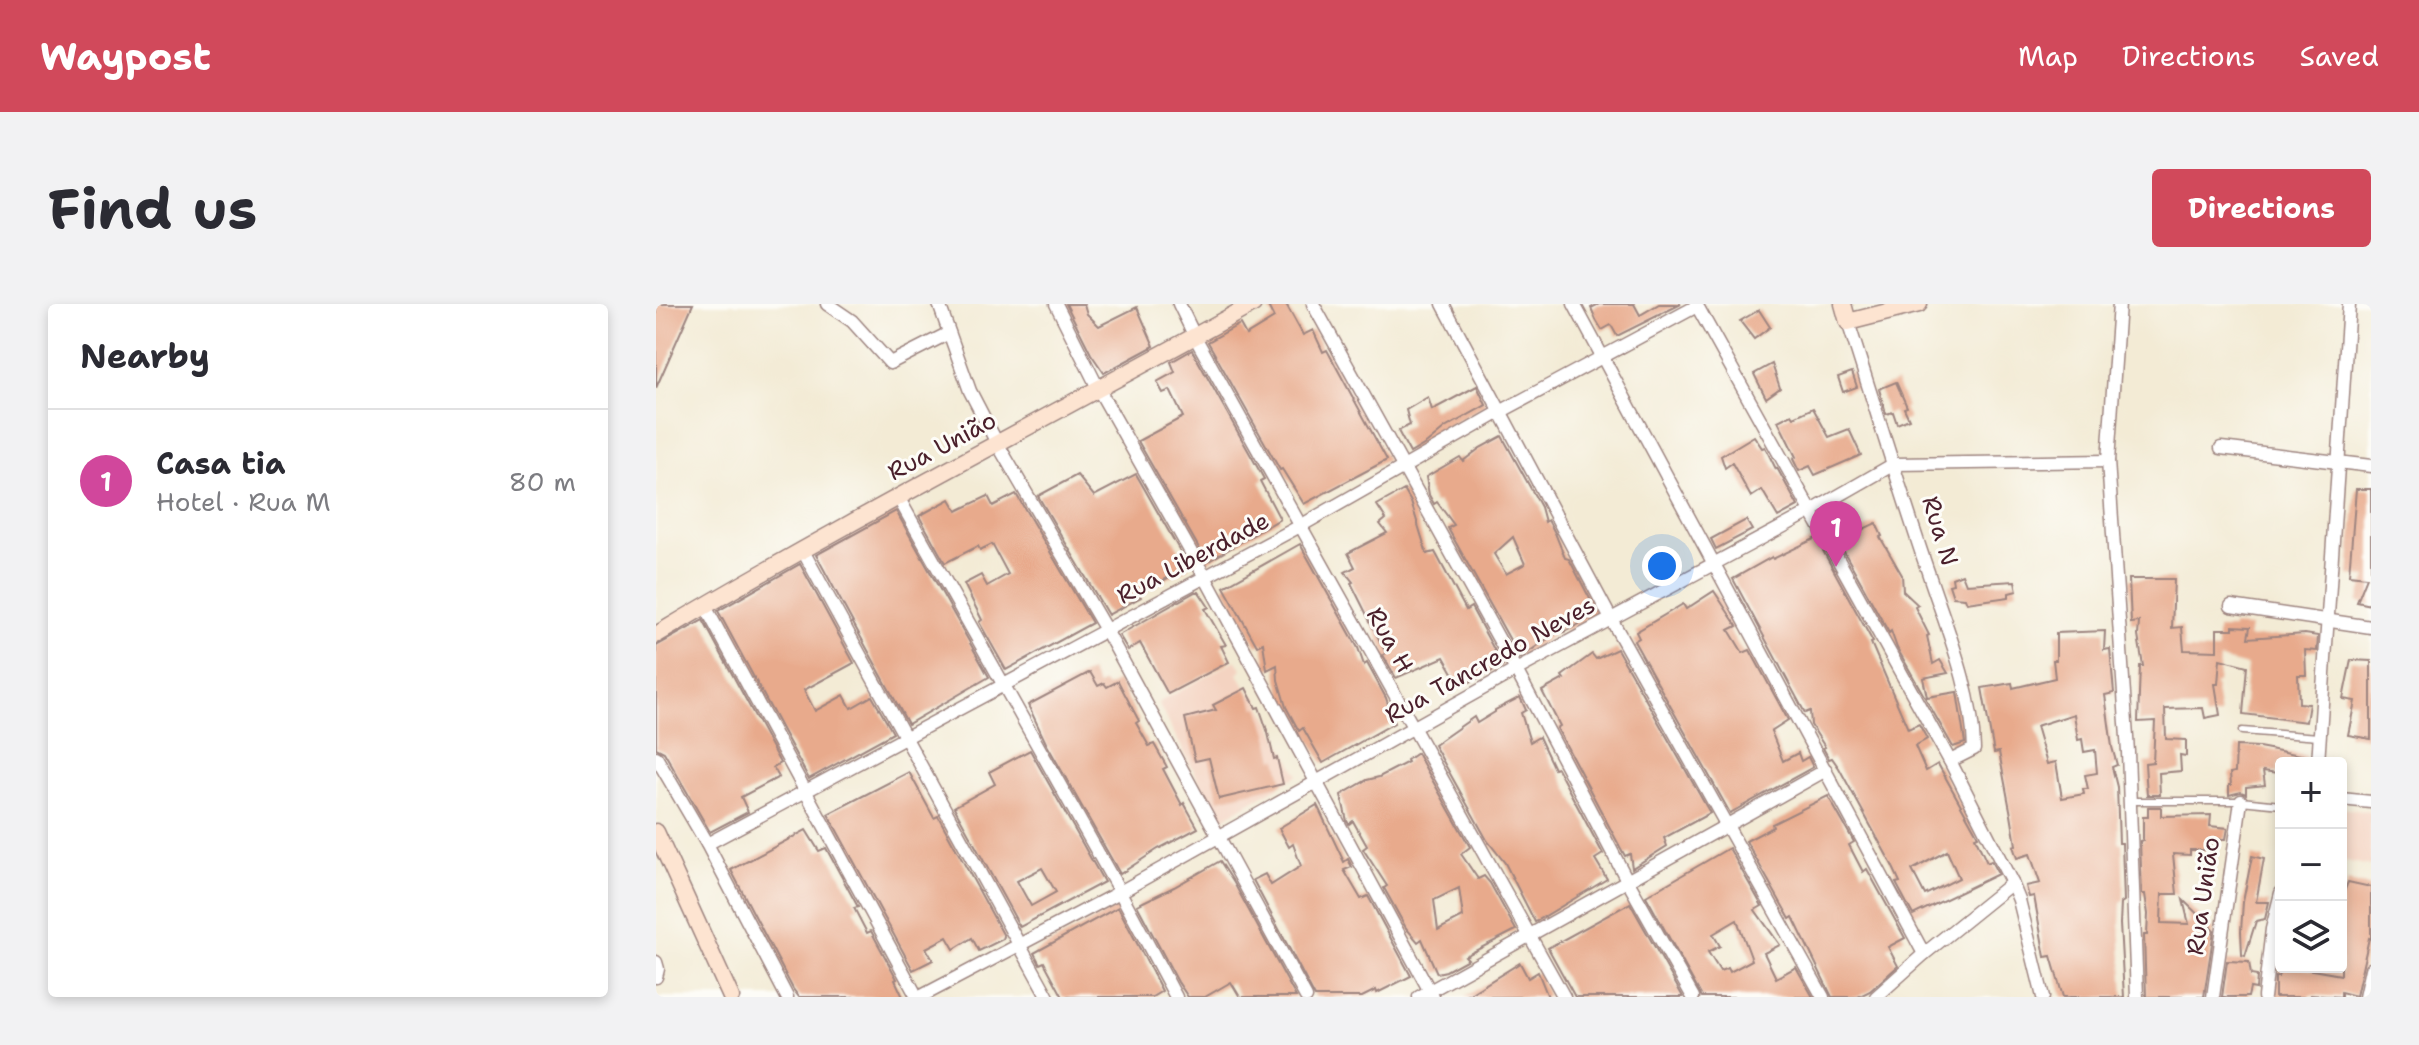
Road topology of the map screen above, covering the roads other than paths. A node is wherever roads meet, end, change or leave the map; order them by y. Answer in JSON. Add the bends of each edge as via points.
{"nodes":[{"id":1,"x":827,"y":304,"type":"edge"},
{"id":2,"x":939,"y":304,"type":"edge"},
{"id":3,"x":1056,"y":304,"type":"edge"},
{"id":4,"x":1179,"y":304,"type":"edge"},
{"id":5,"x":1253,"y":304,"type":"edge"},
{"id":6,"x":1313,"y":304,"type":"edge"},
{"id":7,"x":1443,"y":304,"type":"edge"},
{"id":8,"x":1574,"y":304,"type":"edge"},
{"id":9,"x":1843,"y":304,"type":"edge"},
{"id":10,"x":1919,"y":304,"type":"edge"},
{"id":11,"x":2119,"y":304,"type":"edge"},
{"id":12,"x":2349,"y":304,"type":"edge"},
{"id":13,"x":1697,"y":305,"type":"edge"},
{"id":14,"x":1848,"y":322,"type":"junction"},
{"id":15,"x":949,"y":333,"type":"junction"},
{"id":16,"x":1195,"y":337,"type":"junction"},
{"id":17,"x":1603,"y":356,"type":"junction"},
{"id":18,"x":1099,"y":390,"type":"junction"},
{"id":19,"x":1500,"y":412,"type":"junction"},
{"id":20,"x":997,"y":443,"type":"junction"},
{"id":21,"x":2221,"y":448,"type":"dead end"},
{"id":22,"x":2108,"y":461,"type":"junction"},
{"id":23,"x":2337,"y":462,"type":"junction"},
{"id":24,"x":1894,"y":464,"type":"junction"},
{"id":25,"x":2371,"y":466,"type":"edge"},
{"id":26,"x":1404,"y":467,"type":"junction"},
{"id":27,"x":898,"y":497,"type":"junction"},
{"id":28,"x":1812,"y":511,"type":"junction"},
{"id":29,"x":1302,"y":525,"type":"junction"},
{"id":30,"x":803,"y":551,"type":"junction"},
{"id":31,"x":1715,"y":563,"type":"junction"},
{"id":32,"x":1205,"y":577,"type":"junction"},
{"id":33,"x":705,"y":606,"type":"junction"},
{"id":34,"x":2231,"y":606,"type":"dead end"},
{"id":35,"x":1611,"y":619,"type":"junction"},
{"id":36,"x":2327,"y":620,"type":"junction"},
{"id":37,"x":2371,"y":627,"type":"edge"},
{"id":38,"x":1106,"y":630,"type":"junction"},
{"id":39,"x":656,"y":635,"type":"edge"},
{"id":40,"x":1516,"y":670,"type":"junction"},
{"id":41,"x":1005,"y":685,"type":"junction"},
{"id":42,"x":1413,"y":728,"type":"junction"},
{"id":43,"x":2242,"y":731,"type":"dead end"},
{"id":44,"x":2319,"y":737,"type":"junction"},
{"id":45,"x":903,"y":738,"type":"junction"},
{"id":46,"x":656,"y":757,"type":"edge"},
{"id":47,"x":2318,"y":757,"type":"edge"},
{"id":48,"x":1950,"y":761,"type":"junction"},
{"id":49,"x":1826,"y":770,"type":"junction"},
{"id":50,"x":1317,"y":782,"type":"junction"},
{"id":51,"x":805,"y":790,"type":"junction"},
{"id":52,"x":2347,"y":800,"type":"edge"},
{"id":53,"x":2130,"y":801,"type":"junction"},
{"id":54,"x":2241,"y":801,"type":"junction"},
{"id":55,"x":2371,"y":802,"type":"edge"},
{"id":56,"x":2275,"y":804,"type":"edge"},
{"id":57,"x":1728,"y":826,"type":"junction"},
{"id":58,"x":656,"y":832,"type":"edge"},
{"id":59,"x":1218,"y":836,"type":"junction"},
{"id":60,"x":707,"y":844,"type":"junction"},
{"id":61,"x":1627,"y":880,"type":"junction"},
{"id":62,"x":2012,"y":883,"type":"junction"},
{"id":63,"x":1120,"y":892,"type":"junction"},
{"id":64,"x":2279,"y":901,"type":"edge"},
{"id":65,"x":1530,"y":935,"type":"junction"},
{"id":66,"x":1019,"y":946,"type":"junction"},
{"id":67,"x":1924,"y":954,"type":"junction"},
{"id":68,"x":656,"y":962,"type":"edge"},
{"id":69,"x":2371,"y":969,"type":"edge"},
{"id":70,"x":656,"y":977,"type":"edge"},
{"id":71,"x":1427,"y":995,"type":"edge"},
{"id":72,"x":1879,"y":996,"type":"edge"},
{"id":73,"x":731,"y":997,"type":"edge"},
{"id":74,"x":787,"y":997,"type":"edge"},
{"id":75,"x":919,"y":997,"type":"edge"},
{"id":76,"x":1048,"y":997,"type":"edge"},
{"id":77,"x":1176,"y":997,"type":"edge"},
{"id":78,"x":1306,"y":997,"type":"edge"},
{"id":79,"x":1564,"y":997,"type":"edge"},
{"id":80,"x":1693,"y":997,"type":"edge"},
{"id":81,"x":1823,"y":997,"type":"edge"},
{"id":82,"x":2043,"y":997,"type":"edge"},
{"id":83,"x":2137,"y":997,"type":"edge"},
{"id":84,"x":2213,"y":997,"type":"edge"},
{"id":85,"x":2264,"y":997,"type":"edge"},
{"id":86,"x":2365,"y":997,"type":"edge"}],
"edges":[{"from":1,"to":15,"type":"street","via":[[852,321],[890,363]]},
{"from":2,"to":15,"type":"street"},
{"from":3,"to":18,"type":"street"},
{"from":4,"to":16,"type":"street","name":"Rua H"},
{"from":5,"to":16,"type":"main road","name":"Rua União"},
{"from":6,"to":26,"type":"street"},
{"from":7,"to":19,"type":"street"},
{"from":8,"to":17,"type":"street"},
{"from":9,"to":14,"type":"main road","name":"Rua N"},
{"from":10,"to":14,"type":"main road"},
{"from":11,"to":22,"type":"street"},
{"from":12,"to":23,"type":"street"},
{"from":13,"to":17,"type":"street","name":"Rua Liberdade"},
{"from":13,"to":28,"type":"street"},
{"from":14,"to":24,"type":"street","name":"Rua N"},
{"from":15,"to":20,"type":"street"},
{"from":16,"to":18,"type":"main road","name":"Rua União"},
{"from":16,"to":29,"type":"street","name":"Rua H"},
{"from":17,"to":19,"type":"street","name":"Rua Liberdade"},
{"from":17,"to":31,"type":"street"},
{"from":18,"to":20,"type":"main road","name":"Rua União"},
{"from":18,"to":32,"type":"street"},
{"from":19,"to":26,"type":"street","name":"Rua Liberdade"},
{"from":19,"to":35,"type":"street"},
{"from":20,"to":27,"type":"main road","name":"Rua União"},
{"from":20,"to":38,"type":"street"},
{"from":21,"to":23,"type":"street"},
{"from":22,"to":24,"type":"street","name":"Rua Tancredo Neves"},
{"from":22,"to":53,"type":"street"},
{"from":23,"to":25,"type":"street"},
{"from":23,"to":36,"type":"street"},
{"from":24,"to":28,"type":"street","name":"Rua Tancredo Neves"},
{"from":24,"to":48,"type":"street","name":"Rua N","via":[[1948,626],[1974,730],[1974,749]]},
{"from":26,"to":29,"type":"street","name":"Rua Liberdade"},
{"from":26,"to":40,"type":"street"},
{"from":27,"to":30,"type":"main road","name":"Rua União"},
{"from":27,"to":41,"type":"street"},
{"from":28,"to":31,"type":"street","name":"Rua Tancredo Neves"},
{"from":28,"to":48,"type":"street"},
{"from":29,"to":32,"type":"street","name":"Rua Liberdade"},
{"from":29,"to":42,"type":"street","name":"Rua H"},
{"from":30,"to":33,"type":"main road","name":"Rua União"},
{"from":30,"to":45,"type":"street"},
{"from":31,"to":35,"type":"street","name":"Rua Tancredo Neves"},
{"from":31,"to":49,"type":"street"},
{"from":32,"to":38,"type":"street","name":"Rua Liberdade"},
{"from":32,"to":50,"type":"street"},
{"from":33,"to":39,"type":"main road","name":"Rua União"},
{"from":33,"to":51,"type":"street"},
{"from":34,"to":36,"type":"street"},
{"from":35,"to":40,"type":"street","name":"Rua Tancredo Neves"},
{"from":35,"to":57,"type":"street"},
{"from":36,"to":37,"type":"street"},
{"from":36,"to":44,"type":"street"},
{"from":38,"to":41,"type":"street","name":"Rua Liberdade"},
{"from":38,"to":59,"type":"street"},
{"from":40,"to":42,"type":"street","name":"Rua Tancredo Neves"},
{"from":40,"to":61,"type":"street"},
{"from":41,"to":45,"type":"street","name":"Rua Liberdade"},
{"from":41,"to":63,"type":"street"},
{"from":42,"to":50,"type":"street","name":"Rua Tancredo Neves"},
{"from":42,"to":65,"type":"street","name":"Rua H"},
{"from":43,"to":44,"type":"lane"},
{"from":44,"to":47,"type":"street"},
{"from":45,"to":51,"type":"street","name":"Rua Liberdade"},
{"from":45,"to":66,"type":"street"},
{"from":46,"to":60,"type":"street"},
{"from":48,"to":62,"type":"street"},
{"from":49,"to":57,"type":"street"},
{"from":49,"to":67,"type":"street"},
{"from":50,"to":59,"type":"street","name":"Rua Tancredo Neves"},
{"from":50,"to":71,"type":"street"},
{"from":51,"to":60,"type":"street","name":"Rua Liberdade"},
{"from":51,"to":75,"type":"street"},
{"from":52,"to":55,"type":"street"},
{"from":53,"to":54,"type":"lane"},
{"from":53,"to":83,"type":"street"},
{"from":54,"to":56,"type":"lane"},
{"from":54,"to":84,"type":"street","name":"Rua União"},
{"from":57,"to":61,"type":"street"},
{"from":57,"to":81,"type":"street"},
{"from":58,"to":73,"type":"main road"},
{"from":59,"to":63,"type":"street","name":"Rua Tancredo Neves"},
{"from":59,"to":78,"type":"street"},
{"from":60,"to":74,"type":"street"},
{"from":61,"to":65,"type":"street"},
{"from":61,"to":80,"type":"street"},
{"from":62,"to":67,"type":"street"},
{"from":62,"to":82,"type":"street"},
{"from":63,"to":66,"type":"street","name":"Rua Tancredo Neves"},
{"from":63,"to":77,"type":"street"},
{"from":64,"to":85,"type":"street"},
{"from":65,"to":71,"type":"street"},
{"from":65,"to":79,"type":"street","name":"Rua H"},
{"from":66,"to":75,"type":"street","name":"Rua Tancredo Neves"},
{"from":66,"to":76,"type":"street"},
{"from":67,"to":72,"type":"street"},
{"from":68,"to":70,"type":"street"},
{"from":69,"to":86,"type":"street"}]}
